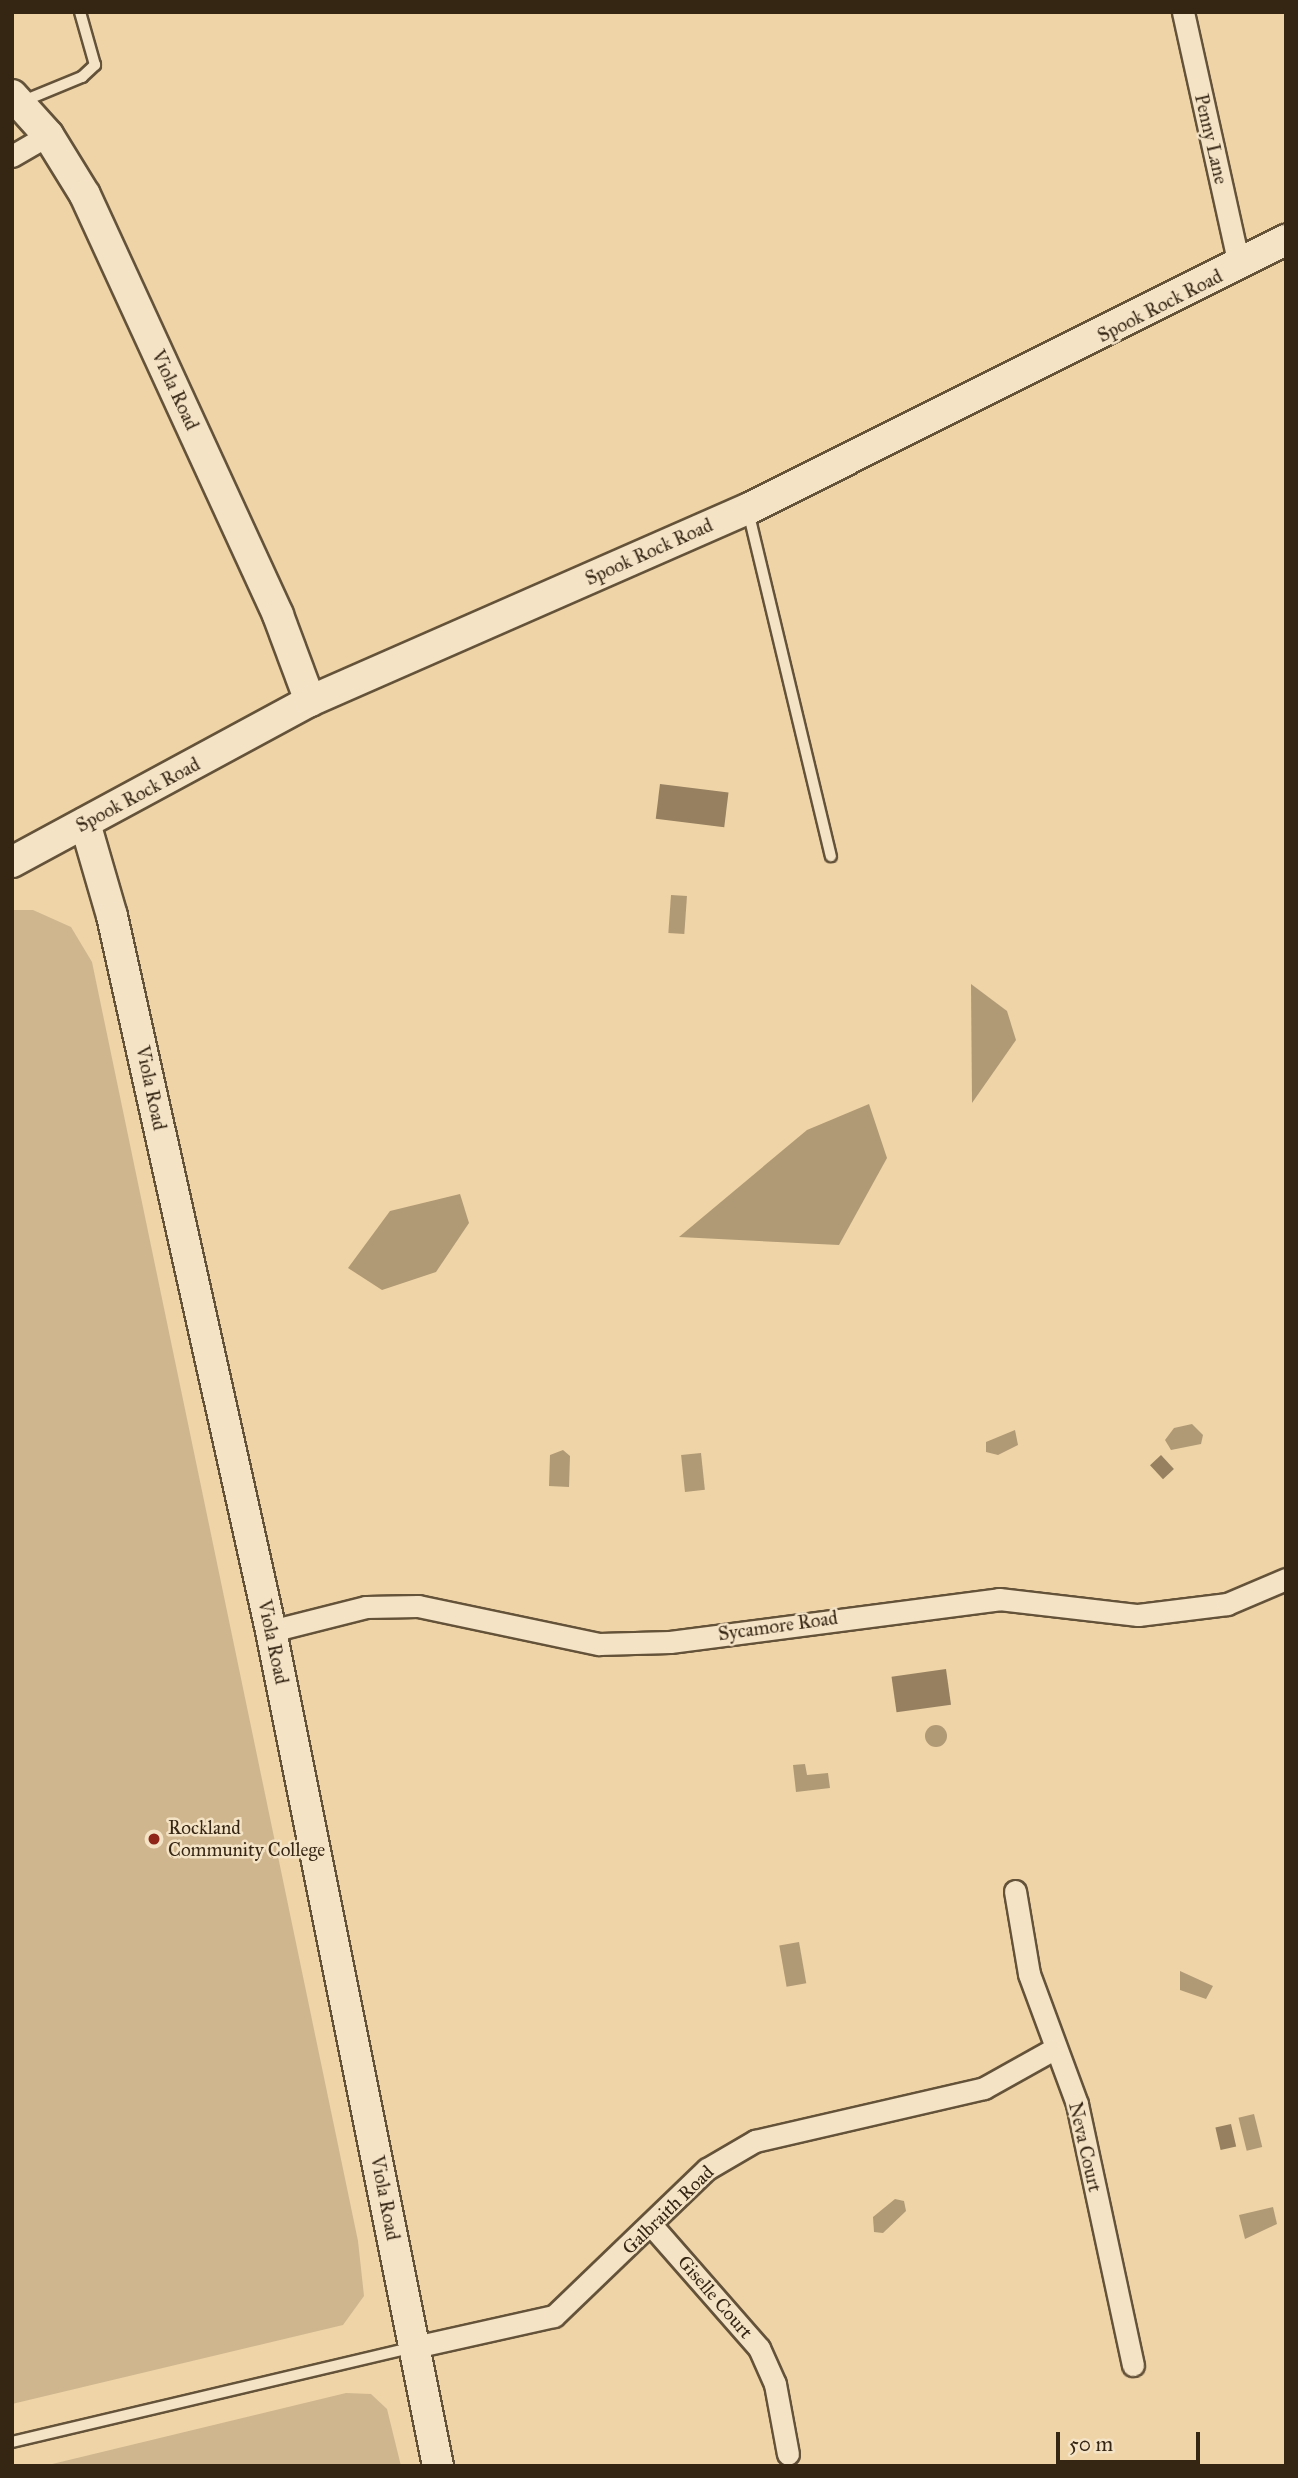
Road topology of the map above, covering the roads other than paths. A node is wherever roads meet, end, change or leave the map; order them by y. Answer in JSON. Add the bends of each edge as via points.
{"nodes":[{"id":1,"x":80,"y":12,"type":"edge"},
{"id":2,"x":1183,"y":12,"type":"edge"},
{"id":3,"x":17,"y":99,"type":"edge"},
{"id":4,"x":48,"y":135,"type":"junction"},
{"id":5,"x":12,"y":156,"type":"edge"},
{"id":6,"x":1286,"y":240,"type":"edge"},
{"id":7,"x":1240,"y":265,"type":"junction"},
{"id":8,"x":748,"y":509,"type":"junction"},
{"id":9,"x":310,"y":701,"type":"junction"},
{"id":10,"x":85,"y":823,"type":"junction"},
{"id":11,"x":831,"y":856,"type":"dead end"},
{"id":12,"x":12,"y":862,"type":"edge"},
{"id":13,"x":1286,"y":1579,"type":"edge"},
{"id":14,"x":271,"y":1631,"type":"junction"},
{"id":15,"x":1015,"y":1891,"type":"dead end"},
{"id":16,"x":1052,"y":2050,"type":"junction"},
{"id":17,"x":653,"y":2227,"type":"junction"},
{"id":18,"x":415,"y":2347,"type":"junction"},
{"id":19,"x":1133,"y":2365,"type":"dead end"},
{"id":20,"x":12,"y":2442,"type":"edge"},
{"id":21,"x":788,"y":2454,"type":"dead end"},
{"id":22,"x":438,"y":2466,"type":"edge"}],
"edges":[{"from":1,"to":3,"type":"lane","via":[[95,65],[82,77]]},
{"from":2,"to":7,"type":"street","name":"Penny Lane"},
{"from":3,"to":4,"type":"street","name":"Viola Road"},
{"from":4,"to":5,"type":"street"},
{"from":4,"to":9,"type":"street","name":"Viola Road","via":[[85,195],[278,615]]},
{"from":6,"to":7,"type":"street","name":"Spook Rock Road"},
{"from":7,"to":8,"type":"street","name":"Spook Rock Road"},
{"from":8,"to":9,"type":"street","name":"Spook Rock Road"},
{"from":8,"to":11,"type":"lane"},
{"from":9,"to":10,"type":"street","name":"Spook Rock Road"},
{"from":10,"to":12,"type":"street","name":"Spook Rock Road"},
{"from":10,"to":14,"type":"street","name":"Viola Road","via":[[112,916]]},
{"from":13,"to":14,"type":"street","name":"Sycamore Road","via":[[1227,1604],[1138,1615],[999,1599],[670,1642],[599,1644],[418,1606],[366,1607]]},
{"from":14,"to":18,"type":"street","name":"Viola Road"},
{"from":15,"to":16,"type":"street","name":"Neva Court","via":[[1029,1974]]},
{"from":16,"to":17,"type":"street","name":"Galbraith Road","via":[[984,2088],[755,2141],[707,2169]]},
{"from":16,"to":19,"type":"street","name":"Neva Court","via":[[1077,2104]]},
{"from":17,"to":18,"type":"street","name":"Galbraith Road","via":[[554,2316]]},
{"from":17,"to":21,"type":"street","name":"Giselle Court","via":[[759,2348],[775,2384]]},
{"from":18,"to":20,"type":"lane"},
{"from":18,"to":22,"type":"street","name":"Viola Road"}]}
